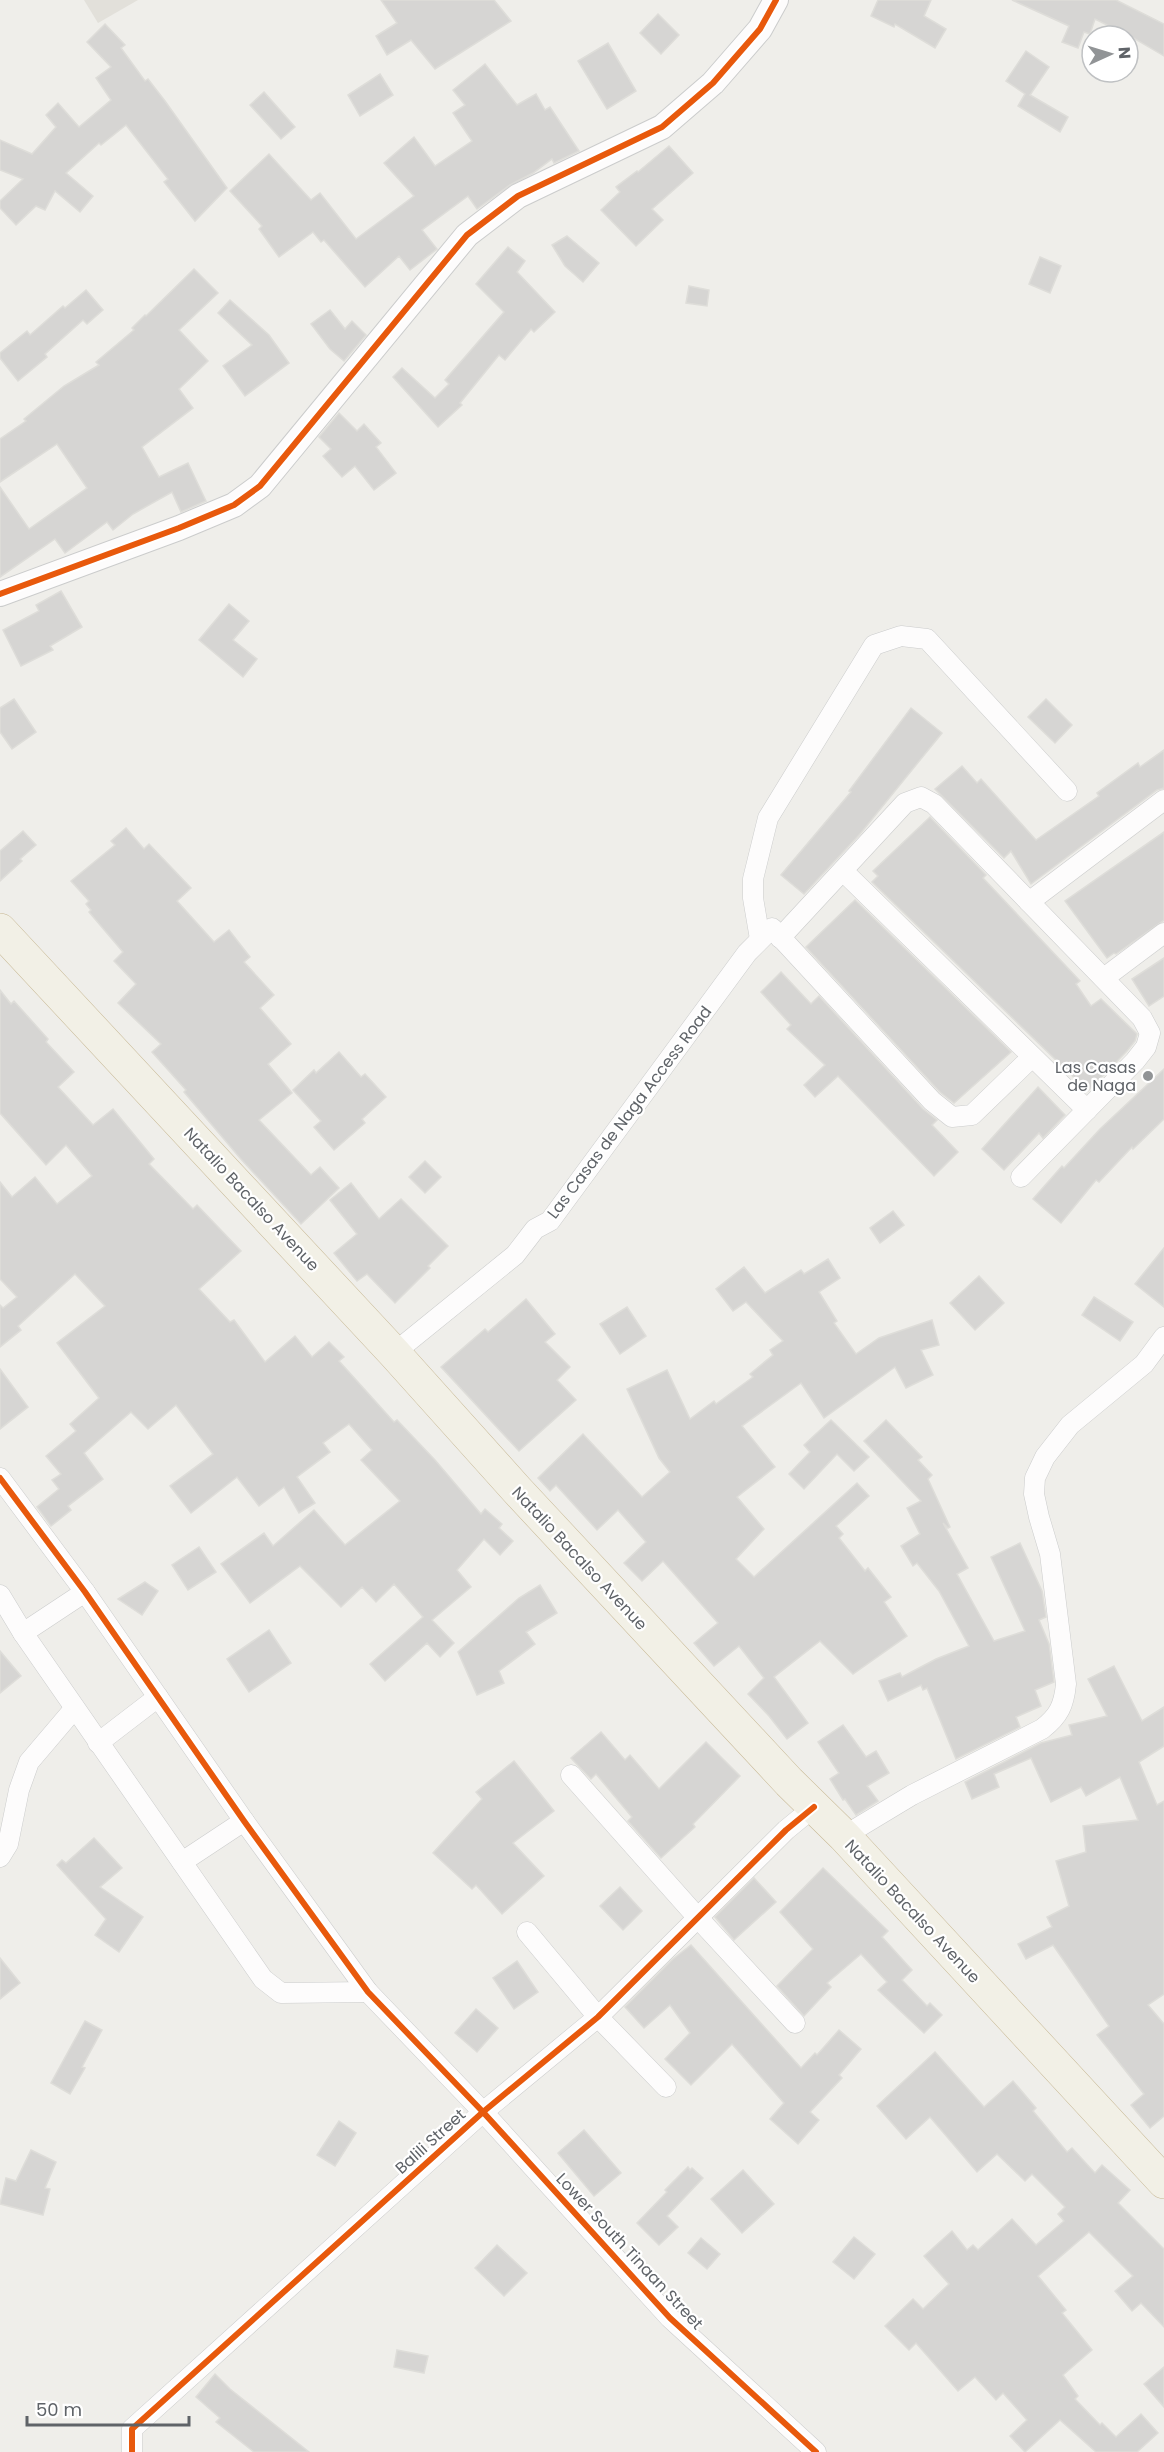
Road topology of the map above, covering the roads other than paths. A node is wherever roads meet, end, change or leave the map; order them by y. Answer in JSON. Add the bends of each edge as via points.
{"nodes":[{"id":1,"x":776,"y":0,"type":"edge"},
{"id":2,"x":0,"y":594,"type":"edge"},
{"id":3,"x":1067,"y":791,"type":"dead end"},
{"id":4,"x":1164,"y":800,"type":"edge"},
{"id":5,"x":843,"y":871,"type":"junction"},
{"id":6,"x":1029,"y":902,"type":"junction"},
{"id":7,"x":0,"y":930,"type":"edge"},
{"id":8,"x":1164,"y":933,"type":"edge"},
{"id":9,"x":771,"y":935,"type":"junction"},
{"id":10,"x":1104,"y":978,"type":"junction"},
{"id":11,"x":1032,"y":1057,"type":"junction"},
{"id":12,"x":1087,"y":1110,"type":"junction"},
{"id":13,"x":1021,"y":1177,"type":"dead end"},
{"id":14,"x":1164,"y":1337,"type":"edge"},
{"id":15,"x":394,"y":1353,"type":"junction"},
{"id":16,"x":0,"y":1478,"type":"edge"},
{"id":17,"x":85,"y":1592,"type":"junction"},
{"id":18,"x":0,"y":1595,"type":"edge"},
{"id":19,"x":23,"y":1633,"type":"junction"},
{"id":20,"x":158,"y":1697,"type":"junction"},
{"id":21,"x":74,"y":1709,"type":"junction"},
{"id":22,"x":98,"y":1743,"type":"junction"},
{"id":23,"x":571,"y":1774,"type":"dead end"},
{"id":24,"x":814,"y":1807,"type":"junction"},
{"id":25,"x":244,"y":1821,"type":"junction"},
{"id":26,"x":844,"y":1836,"type":"junction"},
{"id":27,"x":0,"y":1857,"type":"edge"},
{"id":28,"x":182,"y":1862,"type":"junction"},
{"id":29,"x":698,"y":1918,"type":"junction"},
{"id":30,"x":526,"y":1932,"type":"dead end"},
{"id":31,"x":368,"y":1992,"type":"junction"},
{"id":32,"x":598,"y":2017,"type":"junction"},
{"id":33,"x":795,"y":2023,"type":"dead end"},
{"id":34,"x":666,"y":2088,"type":"dead end"},
{"id":35,"x":483,"y":2112,"type":"junction"},
{"id":36,"x":1164,"y":2182,"type":"edge"},
{"id":37,"x":132,"y":2452,"type":"edge"},
{"id":38,"x":816,"y":2452,"type":"edge"}],
"edges":[{"from":1,"to":2,"type":"street","via":[[760,29],[713,83],[662,127],[518,196],[467,235],[260,486],[234,505]]},
{"from":3,"to":9,"type":"street","via":[[927,639],[901,636],[874,645],[768,818],[753,879],[753,898]]},
{"from":4,"to":6,"type":"street"},
{"from":5,"to":6,"type":"street","name":"Las Casas de Naga Access Road","via":[[905,803],[921,797],[934,804]]},
{"from":5,"to":9,"type":"street","name":"Las Casas de Naga Access Road"},
{"from":5,"to":11,"type":"street"},
{"from":6,"to":10,"type":"street"},
{"from":7,"to":15,"type":"highway","name":"Natalio Bacalso Avenue"},
{"from":8,"to":10,"type":"street"},
{"from":9,"to":11,"type":"street","via":[[951,1117],[972,1115]]},
{"from":9,"to":15,"type":"street","name":"Las Casas de Naga Access Road","via":[[747,953],[550,1221],[535,1229],[515,1255]]},
{"from":10,"to":12,"type":"street","via":[[1142,1018],[1150,1033],[1146,1047],[1135,1061]]},
{"from":11,"to":12,"type":"street"},
{"from":12,"to":13,"type":"street"},
{"from":14,"to":26,"type":"street","via":[[1144,1364],[1070,1425],[1044,1457],[1035,1478],[1036,1506],[1050,1554],[1066,1684],[1064,1704],[1054,1720],[1042,1730],[912,1795]]},
{"from":15,"to":24,"type":"highway","name":"Natalio Bacalso Avenue"},
{"from":16,"to":17,"type":"street","name":"Lower South Tinaan Street"},
{"from":17,"to":19,"type":"street"},
{"from":17,"to":20,"type":"street","name":"Lower South Tinaan Street"},
{"from":18,"to":19,"type":"street"},
{"from":19,"to":21,"type":"street"},
{"from":20,"to":22,"type":"street"},
{"from":20,"to":25,"type":"street","name":"Lower South Tinaan Street"},
{"from":21,"to":22,"type":"street"},
{"from":21,"to":27,"type":"street","via":[[29,1762],[8,1844]]},
{"from":22,"to":28,"type":"street"},
{"from":23,"to":29,"type":"street"},
{"from":24,"to":26,"type":"highway","name":"Natalio Bacalso Avenue"},
{"from":24,"to":29,"type":"street","name":"Balili Street"},
{"from":25,"to":28,"type":"street"},
{"from":25,"to":31,"type":"street","name":"Lower South Tinaan Street"},
{"from":26,"to":36,"type":"highway","name":"Natalio Bacalso Avenue"},
{"from":28,"to":31,"type":"street","via":[[263,1979],[281,1993]]},
{"from":29,"to":32,"type":"street","name":"Balili Street"},
{"from":29,"to":33,"type":"street"},
{"from":30,"to":32,"type":"street"},
{"from":31,"to":35,"type":"street","name":"Lower South Tinaan Street"},
{"from":32,"to":34,"type":"street"},
{"from":32,"to":35,"type":"street","name":"Balili Street"},
{"from":35,"to":37,"type":"street","name":"Balili Street","via":[[132,2429]]},
{"from":35,"to":38,"type":"street","name":"Lower South Tinaan Street","via":[[670,2318]]}]}
